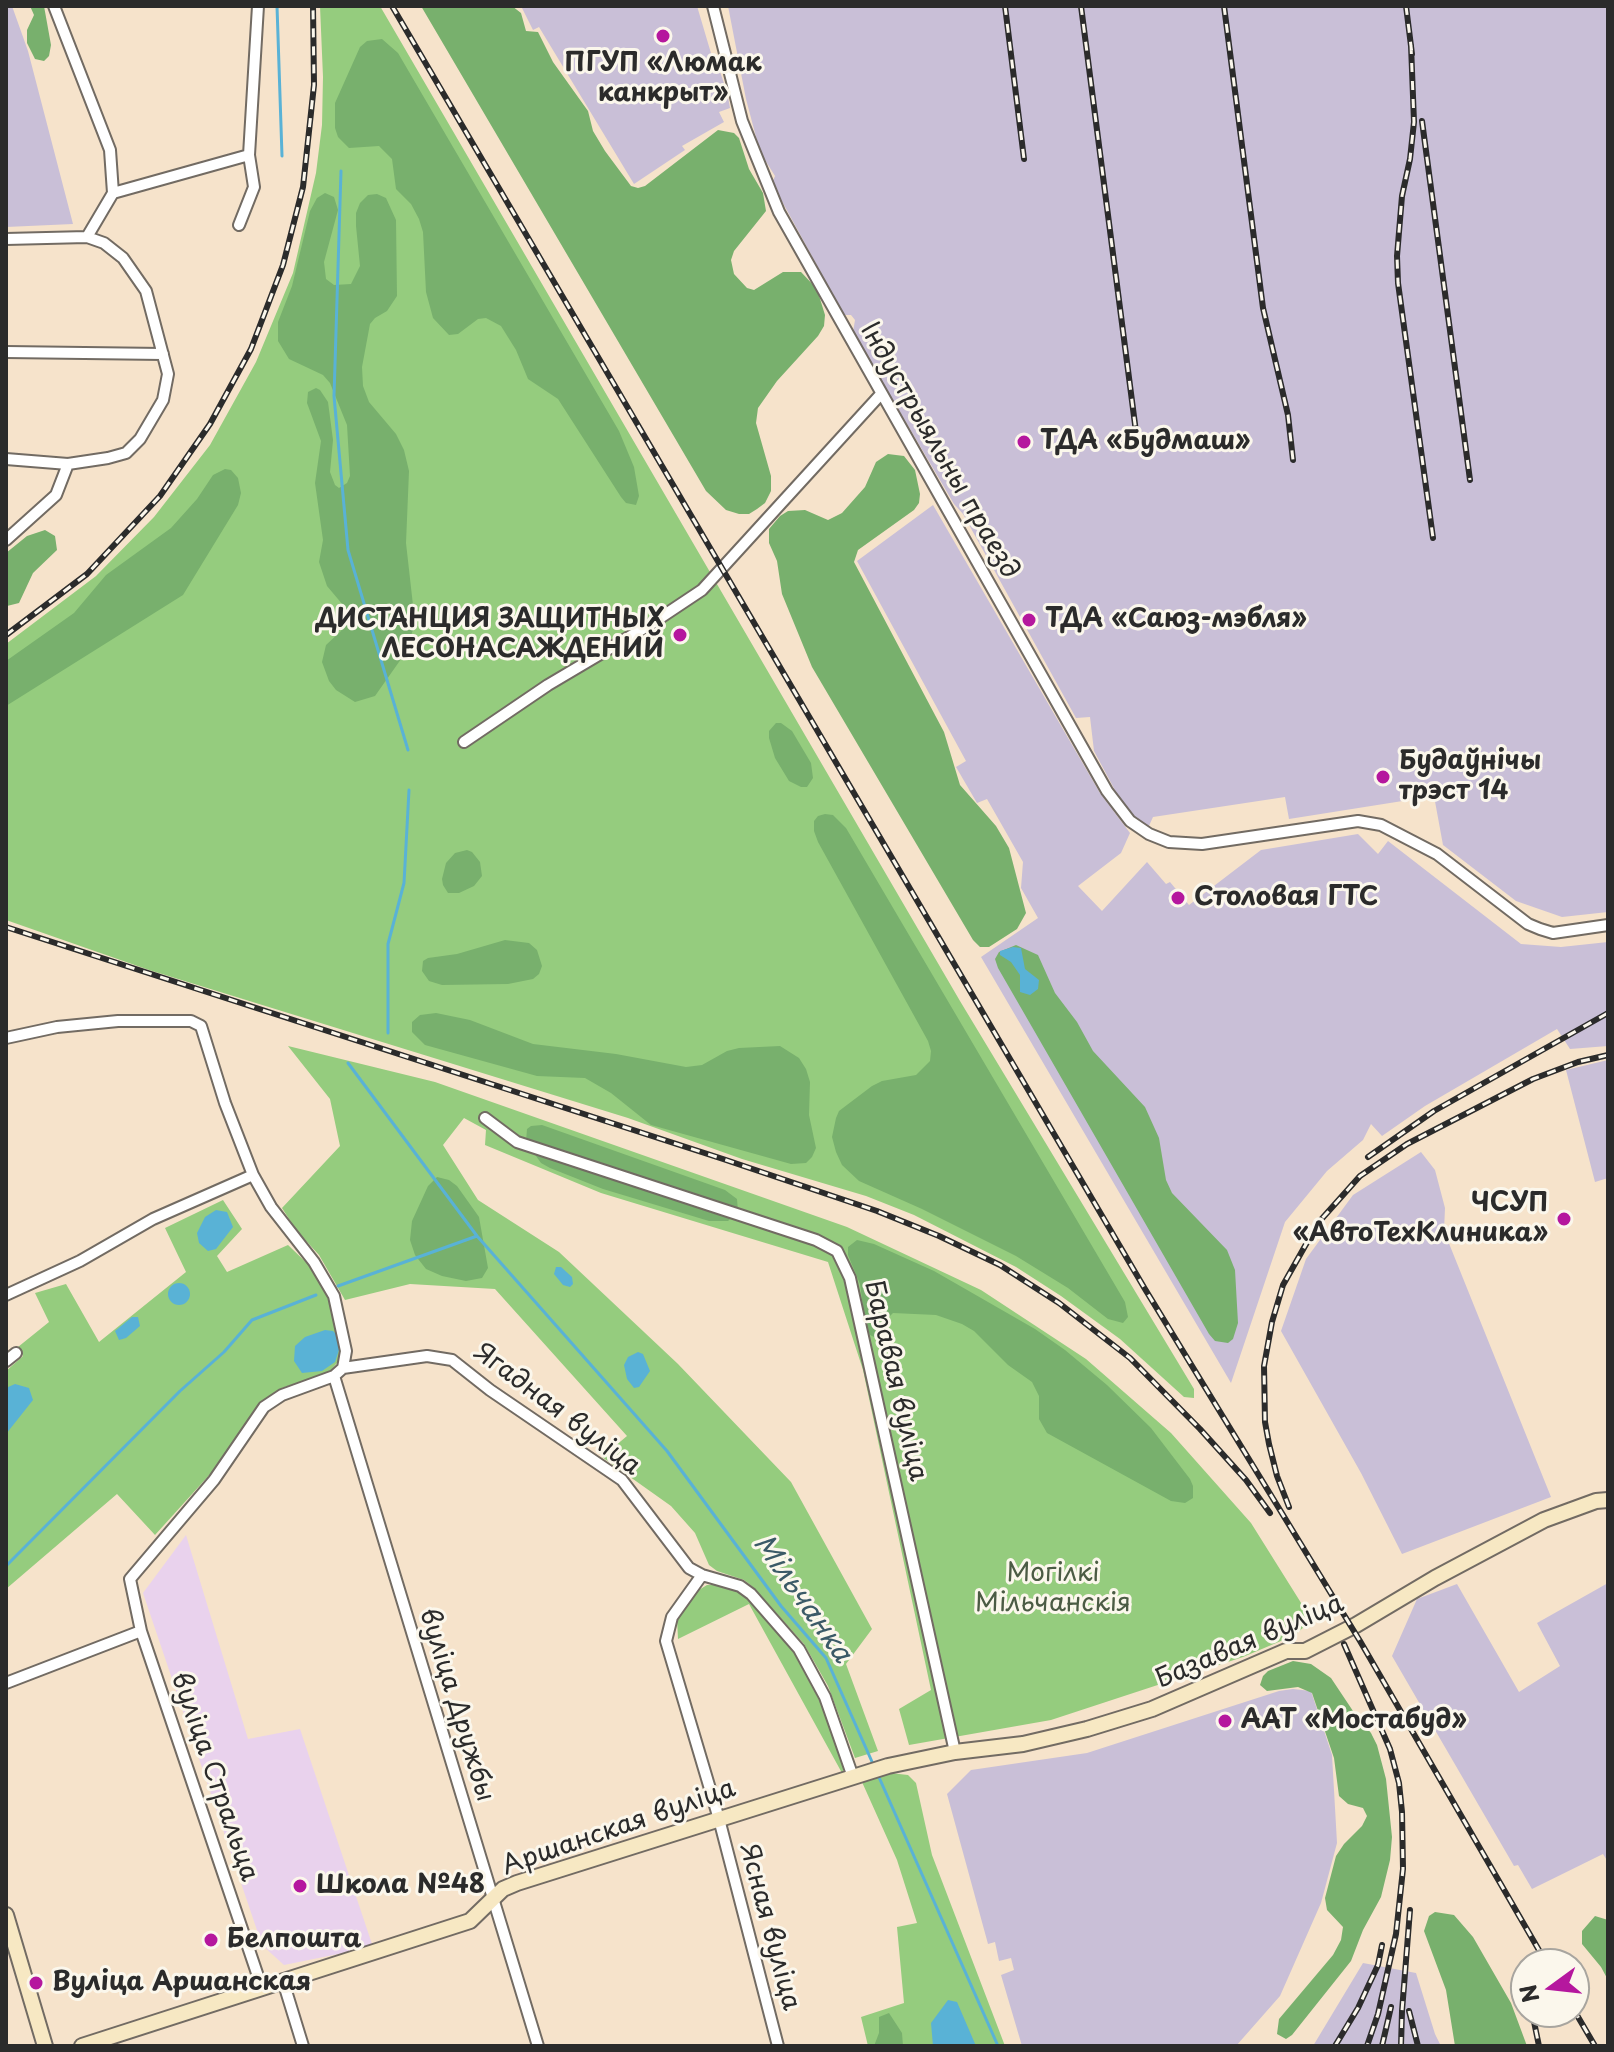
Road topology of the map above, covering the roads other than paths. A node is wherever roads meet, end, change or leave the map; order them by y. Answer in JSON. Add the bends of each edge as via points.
{"nodes":[{"id":1,"x":54,"y":6,"type":"edge"},
{"id":2,"x":258,"y":6,"type":"edge"},
{"id":3,"x":713,"y":6,"type":"edge"},
{"id":4,"x":249,"y":155,"type":"junction"},
{"id":5,"x":113,"y":193,"type":"junction"},
{"id":6,"x":239,"y":225,"type":"dead end"},
{"id":7,"x":87,"y":237,"type":"junction"},
{"id":8,"x":6,"y":239,"type":"edge"},
{"id":9,"x":6,"y":352,"type":"edge"},
{"id":10,"x":163,"y":354,"type":"junction"},
{"id":11,"x":881,"y":394,"type":"junction"},
{"id":12,"x":6,"y":459,"type":"edge"},
{"id":13,"x":68,"y":464,"type":"junction"},
{"id":14,"x":6,"y":540,"type":"edge"},
{"id":15,"x":464,"y":742,"type":"dead end"},
{"id":16,"x":1608,"y":925,"type":"edge"},
{"id":17,"x":6,"y":1038,"type":"edge"},
{"id":18,"x":485,"y":1118,"type":"dead end"},
{"id":19,"x":253,"y":1175,"type":"junction"},
{"id":20,"x":6,"y":1295,"type":"edge"},
{"id":21,"x":16,"y":1353,"type":"dead end"},
{"id":22,"x":6,"y":1361,"type":"edge"},
{"id":23,"x":338,"y":1372,"type":"junction"},
{"id":24,"x":1608,"y":1500,"type":"edge"},
{"id":25,"x":702,"y":1575,"type":"junction"},
{"id":26,"x":130,"y":1579,"type":"joint"},
{"id":27,"x":141,"y":1631,"type":"junction"},
{"id":28,"x":6,"y":1683,"type":"edge"},
{"id":29,"x":955,"y":1752,"type":"junction"},
{"id":30,"x":888,"y":1766,"type":"joint"},
{"id":31,"x":856,"y":1776,"type":"junction"},
{"id":32,"x":719,"y":1819,"type":"junction"},
{"id":33,"x":492,"y":1902,"type":"junction"},
{"id":34,"x":6,"y":1915,"type":"edge"},
{"id":35,"x":283,"y":1981,"type":"junction"},
{"id":36,"x":262,"y":1988,"type":"junction"},
{"id":37,"x":45,"y":2046,"type":"edge"},
{"id":38,"x":82,"y":2046,"type":"edge"},
{"id":39,"x":303,"y":2046,"type":"edge"},
{"id":40,"x":538,"y":2046,"type":"edge"},
{"id":41,"x":778,"y":2046,"type":"edge"}],
"edges":[{"from":1,"to":5,"type":"street","via":[[110,150]]},
{"from":2,"to":4,"type":"street"},
{"from":3,"to":11,"type":"street","name":"Індустрыяльны праезд","via":[[742,121],[768,190]]},
{"from":4,"to":5,"type":"street"},
{"from":4,"to":6,"type":"street","via":[[254,187]]},
{"from":5,"to":7,"type":"street"},
{"from":7,"to":8,"type":"street"},
{"from":7,"to":10,"type":"street","via":[[123,258],[146,291]]},
{"from":9,"to":10,"type":"street"},
{"from":10,"to":13,"type":"street","via":[[168,374],[163,400],[140,439],[126,453]]},
{"from":11,"to":15,"type":"street","via":[[702,590]]},
{"from":11,"to":16,"type":"street","name":"Індустрыяльны праезд","via":[[1107,791],[1139,828],[1169,842],[1202,844],[1358,821],[1381,825],[1437,854],[1528,924],[1553,933]]},
{"from":12,"to":13,"type":"street"},
{"from":13,"to":14,"type":"street","via":[[56,495]]},
{"from":17,"to":19,"type":"street","name":"вуліца Дружбы","via":[[118,1021],[191,1021],[201,1026]]},
{"from":18,"to":29,"type":"street","name":"Баравая вуліца","via":[[517,1142],[837,1251],[850,1278]]},
{"from":19,"to":20,"type":"street","via":[[153,1219]]},
{"from":19,"to":23,"type":"street","name":"вуліца Дружбы","via":[[334,1296],[346,1359]]},
{"from":21,"to":22,"type":"street"},
{"from":23,"to":25,"type":"street","name":"Ягадная вуліца","via":[[427,1356],[452,1360],[622,1480],[684,1562]]},
{"from":23,"to":26,"type":"street","name":"Ягадная вуліца","via":[[264,1407],[214,1480]]},
{"from":23,"to":33,"type":"street","name":"вуліца Дружбы"},
{"from":24,"to":29,"type":"street","name":"Базавая вуліца","via":[[1544,1520],[1305,1651],[1286,1651],[1152,1709],[1087,1729]]},
{"from":25,"to":31,"type":"street","name":"Ягадная вуліца","via":[[751,1594],[799,1649],[825,1697]]},
{"from":25,"to":32,"type":"street","name":"Ясная вуліца","via":[[677,1607],[666,1641]]},
{"from":26,"to":27,"type":"street","name":"вуліца Стральца"},
{"from":27,"to":28,"type":"street"},
{"from":27,"to":36,"type":"street","name":"вуліца Стральца"},
{"from":29,"to":30,"type":"street","name":"Базавая вуліца"},
{"from":30,"to":31,"type":"street","name":"Аршанская вуліца"},
{"from":31,"to":32,"type":"street","name":"Аршанская вуліца"},
{"from":32,"to":33,"type":"street","name":"Аршанская вуліца","via":[[517,1883]]},
{"from":32,"to":41,"type":"street","name":"Ясная вуліца"},
{"from":33,"to":35,"type":"street","name":"Аршанская вуліца","via":[[470,1921]]},
{"from":33,"to":40,"type":"street","name":"вуліца Дружбы"},
{"from":34,"to":37,"type":"street"},
{"from":35,"to":36,"type":"street","name":"Аршанская вуліца"},
{"from":35,"to":39,"type":"street"},
{"from":36,"to":38,"type":"street","name":"Аршанская вуліца"}]}
